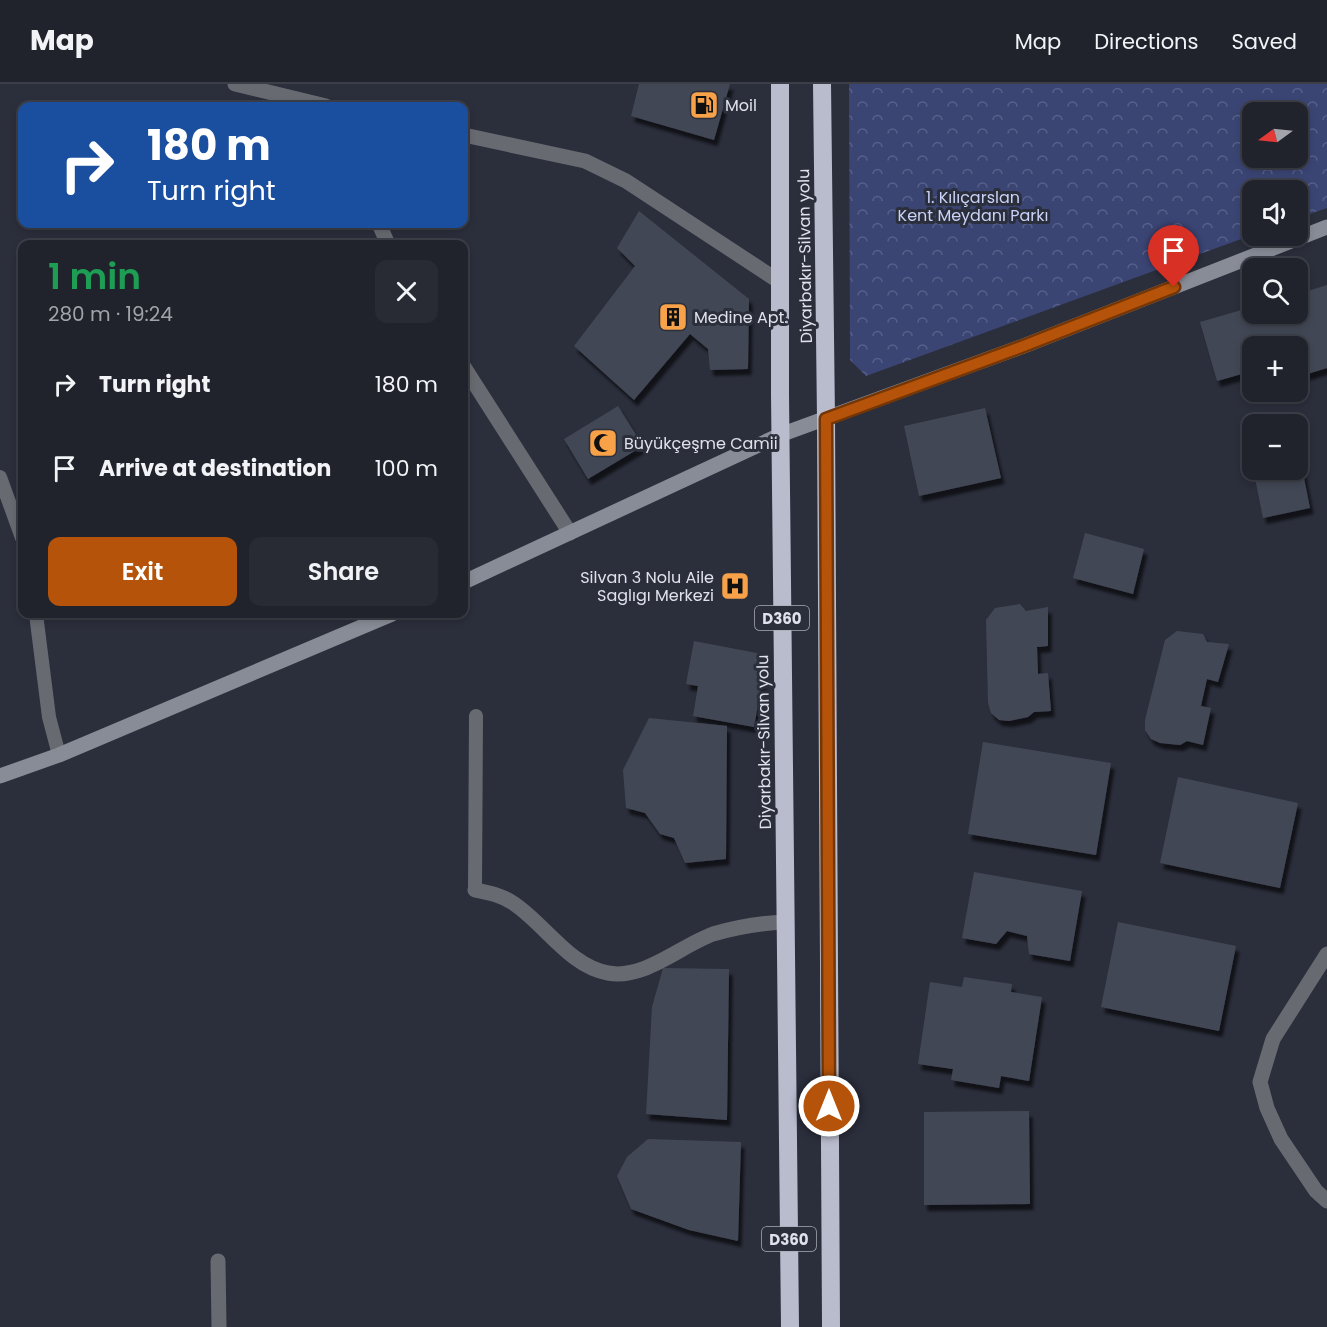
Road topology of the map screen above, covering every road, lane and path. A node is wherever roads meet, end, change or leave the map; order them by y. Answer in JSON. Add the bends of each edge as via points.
{"nodes":[{"id":1,"x":235,"y":84,"type":"edge"},
{"id":2,"x":780,"y":84,"type":"edge"},
{"id":3,"x":822,"y":84,"type":"edge"},
{"id":4,"x":309,"y":102,"type":"edge"},
{"id":5,"x":468,"y":136,"type":"edge"},
{"id":6,"x":1327,"y":227,"type":"edge"},
{"id":7,"x":780,"y":282,"type":"junction"},
{"id":8,"x":468,"y":373,"type":"edge"},
{"id":9,"x":826,"y":419,"type":"junction"},
{"id":10,"x":780,"y":435,"type":"junction"},
{"id":11,"x":0,"y":477,"type":"edge"},
{"id":12,"x":18,"y":527,"type":"edge"},
{"id":13,"x":570,"y":532,"type":"junction"},
{"id":14,"x":468,"y":580,"type":"edge"},
{"id":15,"x":37,"y":618,"type":"edge"},
{"id":16,"x":383,"y":618,"type":"edge"},
{"id":17,"x":476,"y":716,"type":"dead end"},
{"id":18,"x":59,"y":755,"type":"junction"},
{"id":19,"x":0,"y":776,"type":"edge"},
{"id":20,"x":475,"y":891,"type":"joint"},
{"id":21,"x":785,"y":922,"type":"junction"},
{"id":22,"x":1327,"y":954,"type":"edge"},
{"id":23,"x":1327,"y":1201,"type":"edge"},
{"id":24,"x":218,"y":1261,"type":"dead end"},
{"id":25,"x":219,"y":1327,"type":"edge"},
{"id":26,"x":790,"y":1327,"type":"edge"},
{"id":27,"x":831,"y":1327,"type":"edge"}],
"edges":[{"from":1,"to":4,"type":"street"},
{"from":2,"to":7,"type":"highway","name":"Diyarbakır-Silvan yolu","number":"D360"},
{"from":3,"to":9,"type":"highway","name":"Diyarbakır-Silvan yolu","number":"D360"},
{"from":5,"to":7,"type":"street","via":[[585,161],[626,181]]},
{"from":6,"to":9,"type":"street"},
{"from":7,"to":10,"type":"highway","name":"Diyarbakır-Silvan yolu","number":"D360"},
{"from":8,"to":13,"type":"street"},
{"from":9,"to":10,"type":"street"},
{"from":9,"to":27,"type":"highway","name":"Diyarbakır-Silvan yolu","number":"D360"},
{"from":10,"to":13,"type":"street"},
{"from":10,"to":21,"type":"highway","name":"Diyarbakır-Silvan yolu","number":"D360"},
{"from":11,"to":12,"type":"lane"},
{"from":13,"to":14,"type":"street"},
{"from":15,"to":18,"type":"lane","via":[[49,717]]},
{"from":16,"to":18,"type":"street"},
{"from":17,"to":20,"type":"lane"},
{"from":18,"to":19,"type":"street"},
{"from":20,"to":21,"type":"street","via":[[514,903],[581,961],[610,974],[638,972],[714,934]]},
{"from":21,"to":26,"type":"highway","name":"Diyarbakır-Silvan yolu","number":"D360"},
{"from":22,"to":23,"type":"street","via":[[1273,1039],[1260,1082],[1281,1138]]},
{"from":24,"to":25,"type":"street"}]}
